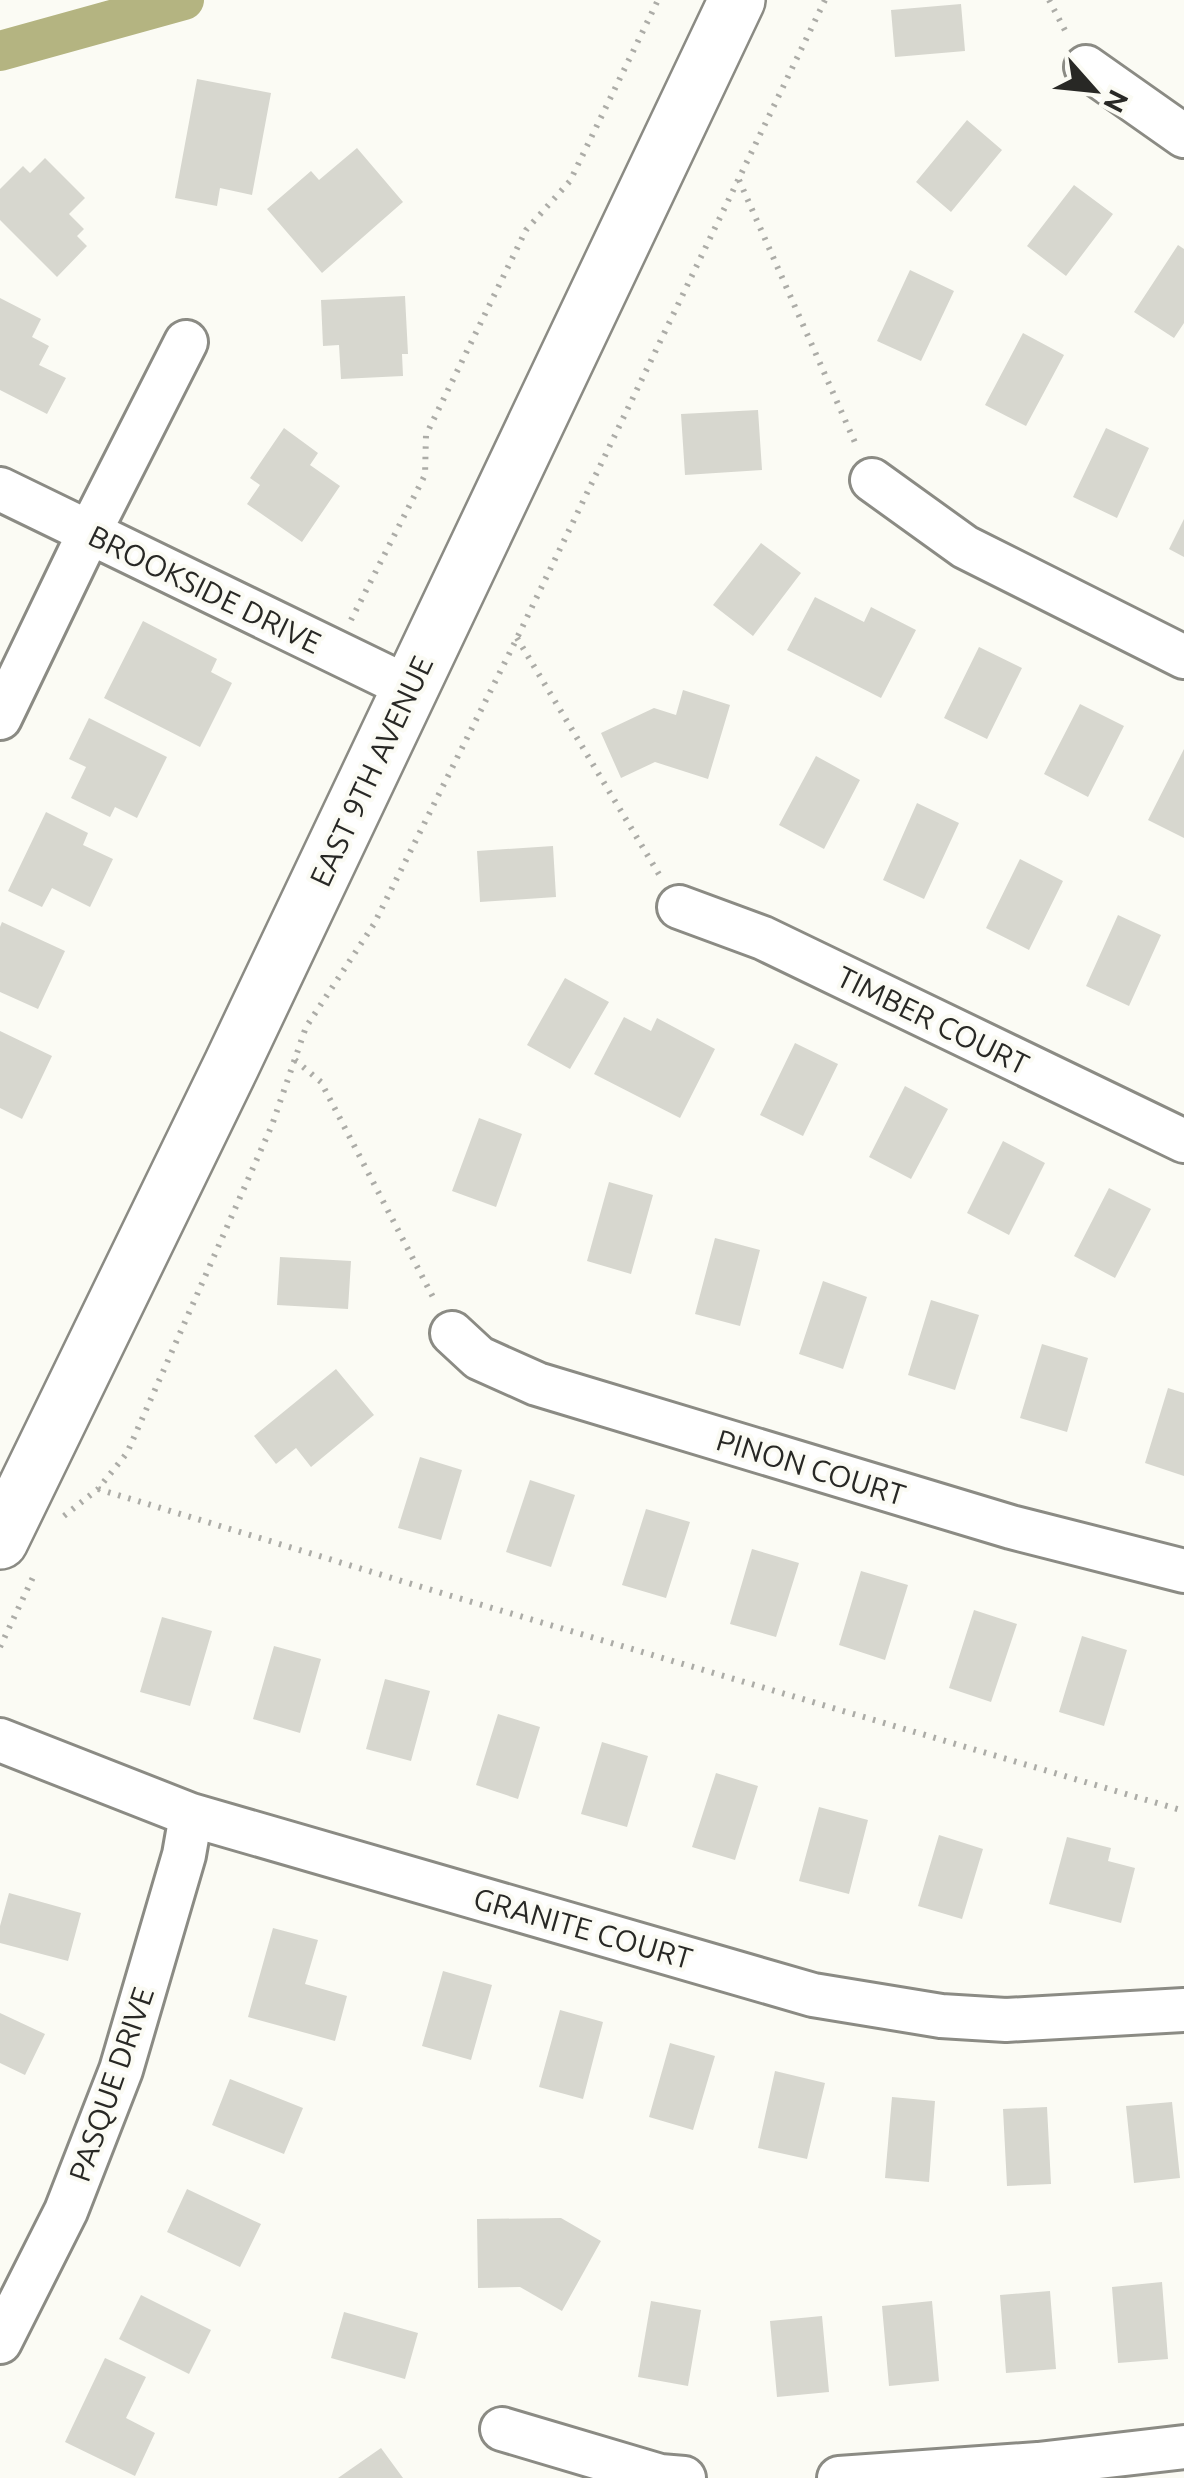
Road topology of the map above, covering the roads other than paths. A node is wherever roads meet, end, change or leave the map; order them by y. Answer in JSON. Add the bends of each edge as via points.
{"nodes":[{"id":1,"x":737,"y":0,"type":"edge"},
{"id":2,"x":1086,"y":68,"type":"dead end"},
{"id":3,"x":1184,"y":136,"type":"edge"},
{"id":4,"x":186,"y":342,"type":"dead end"},
{"id":5,"x":872,"y":480,"type":"road end"},
{"id":6,"x":0,"y":489,"type":"edge"},
{"id":7,"x":89,"y":533,"type":"junction"},
{"id":8,"x":1184,"y":657,"type":"edge"},
{"id":9,"x":410,"y":688,"type":"junction"},
{"id":10,"x":0,"y":718,"type":"edge"},
{"id":11,"x":679,"y":907,"type":"road end"},
{"id":12,"x":1184,"y":1141,"type":"edge"},
{"id":13,"x":452,"y":1333,"type":"road end"},
{"id":14,"x":19,"y":1554,"type":"edge"},
{"id":15,"x":1184,"y":1571,"type":"edge"},
{"id":16,"x":0,"y":1740,"type":"edge"},
{"id":17,"x":191,"y":1814,"type":"junction"},
{"id":18,"x":1184,"y":2010,"type":"edge"},
{"id":19,"x":0,"y":2342,"type":"edge"},
{"id":20,"x":502,"y":2429,"type":"dead end"},
{"id":21,"x":1184,"y":2447,"type":"edge"},
{"id":22,"x":684,"y":2478,"type":"edge"},
{"id":23,"x":839,"y":2478,"type":"edge"}],
"edges":[{"from":1,"to":9,"type":"main road","name":"EAST 9TH AVENUE"},
{"from":2,"to":3,"type":"street"},
{"from":4,"to":7,"type":"street"},
{"from":5,"to":8,"type":"street","via":[[964,547]]},
{"from":6,"to":7,"type":"street","name":"BROOKSIDE DRIVE"},
{"from":7,"to":9,"type":"street","name":"BROOKSIDE DRIVE"},
{"from":7,"to":10,"type":"street"},
{"from":9,"to":14,"type":"main road","name":"EAST 9TH AVENUE","via":[[224,1081]]},
{"from":11,"to":12,"type":"street","name":"TIMBER COURT","via":[[763,938]]},
{"from":13,"to":15,"type":"street","name":"PINON COURT","via":[[479,1358],[538,1384],[1011,1527]]},
{"from":16,"to":17,"type":"street","name":"GRANITE COURT"},
{"from":17,"to":18,"type":"street","name":"GRANITE COURT","via":[[814,1995],[1006,2020]]},
{"from":17,"to":19,"type":"street","name":"PASQUE DRIVE","via":[[121,2070],[66,2211]]},
{"from":20,"to":22,"type":"street"},
{"from":21,"to":23,"type":"street"}]}
